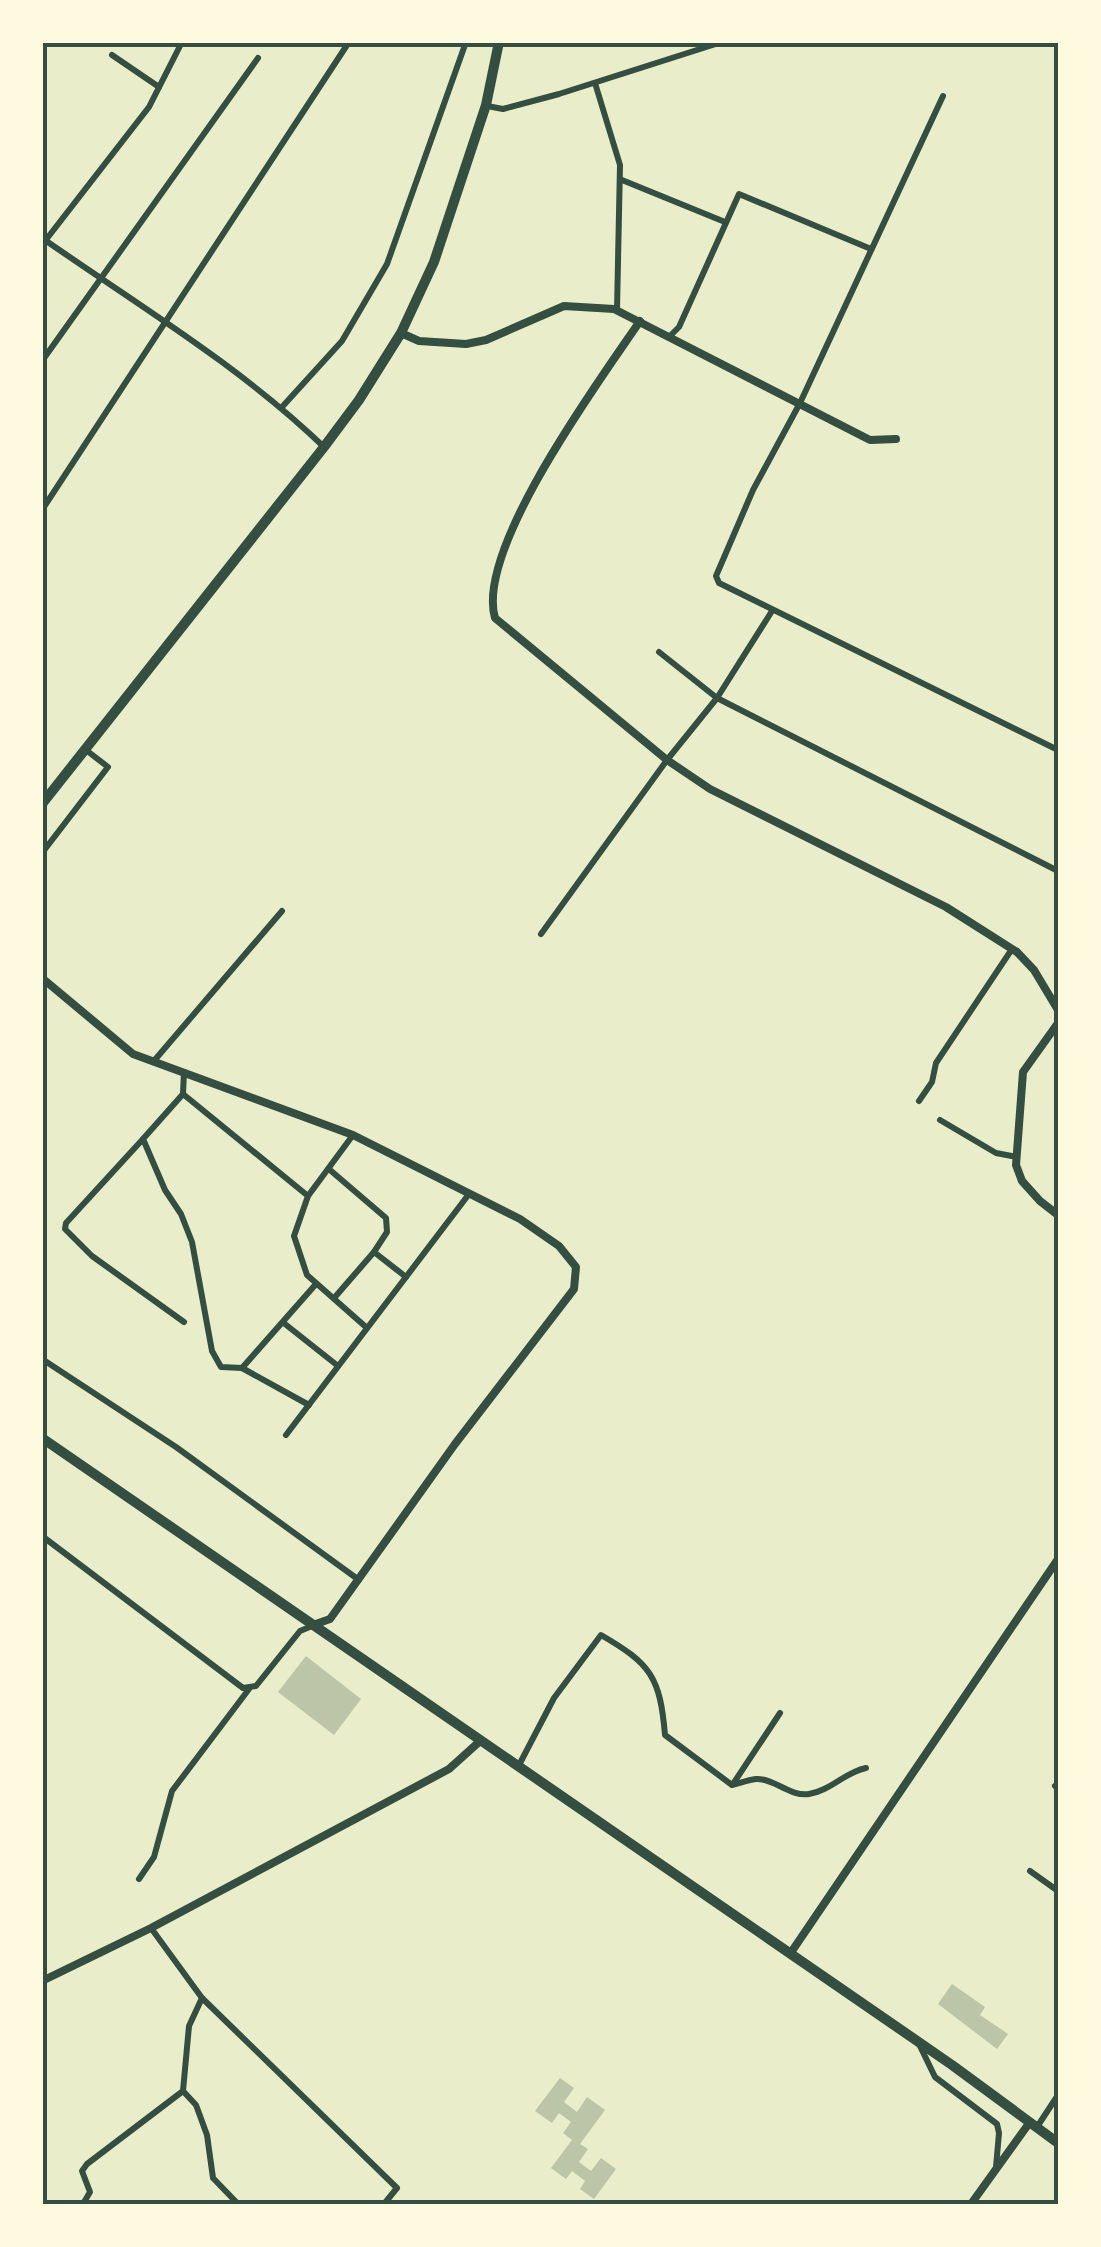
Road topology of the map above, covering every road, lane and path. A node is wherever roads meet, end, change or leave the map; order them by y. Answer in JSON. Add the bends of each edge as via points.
{"nodes":[{"id":1,"x":349,"y":42,"type":"edge"},
{"id":2,"x":466,"y":42,"type":"edge"},
{"id":3,"x":499,"y":42,"type":"edge"},
{"id":4,"x":722,"y":42,"type":"edge"},
{"id":5,"x":179,"y":44,"type":"edge"},
{"id":6,"x":112,"y":54,"type":"dead end"},
{"id":7,"x":258,"y":58,"type":"dead end"},
{"id":8,"x":595,"y":83,"type":"junction"},
{"id":9,"x":159,"y":86,"type":"junction"},
{"id":10,"x":943,"y":96,"type":"dead end"},
{"id":11,"x":486,"y":105,"type":"junction"},
{"id":12,"x":622,"y":180,"type":"junction"},
{"id":13,"x":725,"y":222,"type":"junction"},
{"id":14,"x":44,"y":240,"type":"edge"},
{"id":15,"x":872,"y":249,"type":"junction"},
{"id":16,"x":99,"y":277,"type":"junction"},
{"id":17,"x":617,"y":310,"type":"junction"},
{"id":18,"x":640,"y":320,"type":"junction"},
{"id":19,"x":167,"y":322,"type":"junction"},
{"id":20,"x":400,"y":333,"type":"junction"},
{"id":21,"x":670,"y":336,"type":"junction"},
{"id":22,"x":42,"y":361,"type":"edge"},
{"id":23,"x":800,"y":403,"type":"junction"},
{"id":24,"x":282,"y":406,"type":"junction"},
{"id":25,"x":896,"y":439,"type":"dead end"},
{"id":26,"x":324,"y":447,"type":"junction"},
{"id":27,"x":42,"y":510,"type":"edge"},
{"id":28,"x":772,"y":611,"type":"junction"},
{"id":29,"x":660,"y":652,"type":"dead end"},
{"id":30,"x":717,"y":698,"type":"junction"},
{"id":31,"x":85,"y":750,"type":"junction"},
{"id":32,"x":1058,"y":750,"type":"edge"},
{"id":33,"x":668,"y":760,"type":"junction"},
{"id":34,"x":42,"y":804,"type":"edge"},
{"id":35,"x":42,"y":853,"type":"edge"},
{"id":36,"x":1058,"y":871,"type":"edge"},
{"id":37,"x":282,"y":912,"type":"dead end"},
{"id":38,"x":541,"y":934,"type":"dead end"},
{"id":39,"x":1015,"y":951,"type":"junction"},
{"id":40,"x":42,"y":978,"type":"edge"},
{"id":41,"x":1058,"y":1010,"type":"edge"},
{"id":42,"x":1058,"y":1024,"type":"edge"},
{"id":43,"x":153,"y":1062,"type":"junction"},
{"id":44,"x":184,"y":1072,"type":"junction"},
{"id":45,"x":183,"y":1094,"type":"junction"},
{"id":46,"x":920,"y":1101,"type":"dead end"},
{"id":47,"x":940,"y":1120,"type":"dead end"},
{"id":48,"x":353,"y":1135,"type":"junction"},
{"id":49,"x":144,"y":1139,"type":"junction"},
{"id":50,"x":1016,"y":1156,"type":"junction"},
{"id":51,"x":330,"y":1170,"type":"junction"},
{"id":52,"x":469,"y":1194,"type":"junction"},
{"id":53,"x":308,"y":1196,"type":"junction"},
{"id":54,"x":1058,"y":1215,"type":"edge"},
{"id":55,"x":374,"y":1252,"type":"junction"},
{"id":56,"x":406,"y":1277,"type":"junction"},
{"id":57,"x":316,"y":1284,"type":"junction"},
{"id":58,"x":335,"y":1297,"type":"junction"},
{"id":59,"x":184,"y":1322,"type":"dead end"},
{"id":60,"x":284,"y":1324,"type":"junction"},
{"id":61,"x":367,"y":1328,"type":"junction"},
{"id":62,"x":42,"y":1359,"type":"edge"},
{"id":63,"x":338,"y":1366,"type":"junction"},
{"id":64,"x":242,"y":1368,"type":"junction"},
{"id":65,"x":309,"y":1404,"type":"junction"},
{"id":66,"x":286,"y":1436,"type":"dead end"},
{"id":67,"x":42,"y":1438,"type":"edge"},
{"id":68,"x":42,"y":1536,"type":"edge"},
{"id":69,"x":1058,"y":1560,"type":"edge"},
{"id":70,"x":359,"y":1580,"type":"junction"},
{"id":71,"x":313,"y":1625,"type":"junction"},
{"id":72,"x":249,"y":1689,"type":"junction"},
{"id":73,"x":780,"y":1713,"type":"dead end"},
{"id":74,"x":479,"y":1742,"type":"junction"},
{"id":75,"x":517,"y":1768,"type":"junction"},
{"id":76,"x":866,"y":1768,"type":"dead end"},
{"id":77,"x":732,"y":1785,"type":"junction"},
{"id":78,"x":1030,"y":1871,"type":"dead end"},
{"id":79,"x":139,"y":1878,"type":"dead end"},
{"id":80,"x":1058,"y":1891,"type":"edge"},
{"id":81,"x":1058,"y":1915,"type":"edge"},
{"id":82,"x":150,"y":1928,"type":"junction"},
{"id":83,"x":1058,"y":1931,"type":"edge"},
{"id":84,"x":790,"y":1954,"type":"junction"},
{"id":85,"x":42,"y":1981,"type":"edge"},
{"id":86,"x":202,"y":1998,"type":"junction"},
{"id":87,"x":918,"y":2043,"type":"junction"},
{"id":88,"x":183,"y":2091,"type":"junction"},
{"id":89,"x":1058,"y":2095,"type":"edge"},
{"id":90,"x":1034,"y":2124,"type":"junction"},
{"id":91,"x":1058,"y":2144,"type":"edge"},
{"id":92,"x":996,"y":2169,"type":"junction"},
{"id":93,"x":83,"y":2204,"type":"edge"},
{"id":94,"x":238,"y":2204,"type":"edge"},
{"id":95,"x":384,"y":2204,"type":"edge"},
{"id":96,"x":970,"y":2204,"type":"edge"}],
"edges":[{"from":1,"to":19,"type":"street"},
{"from":2,"to":24,"type":"street","via":[[387,264],[342,341]]},
{"from":3,"to":11,"type":"main road"},
{"from":4,"to":8,"type":"street"},
{"from":5,"to":9,"type":"street"},
{"from":6,"to":9,"type":"street"},
{"from":7,"to":16,"type":"street"},
{"from":8,"to":11,"type":"street","via":[[503,109]]},
{"from":8,"to":12,"type":"street"},
{"from":9,"to":14,"type":"street"},
{"from":10,"to":15,"type":"street"},
{"from":11,"to":20,"type":"main road","via":[[434,262]]},
{"from":12,"to":13,"type":"street"},
{"from":12,"to":17,"type":"street"},
{"from":13,"to":15,"type":"street","via":[[739,194]]},
{"from":13,"to":21,"type":"street"},
{"from":14,"to":16,"type":"street"},
{"from":15,"to":23,"type":"street"},
{"from":16,"to":19,"type":"street"},
{"from":16,"to":22,"type":"street"},
{"from":17,"to":18,"type":"street"},
{"from":17,"to":20,"type":"street","via":[[564,306],[466,344]]},
{"from":18,"to":21,"type":"street"},
{"from":18,"to":33,"type":"street","via":[[534,488],[497,567],[491,604],[502,627]]},
{"from":19,"to":24,"type":"street"},
{"from":19,"to":27,"type":"street"},
{"from":20,"to":26,"type":"main road"},
{"from":21,"to":23,"type":"street"},
{"from":23,"to":25,"type":"street","via":[[870,440]]},
{"from":23,"to":28,"type":"street","via":[[752,490],[716,576],[719,584]]},
{"from":24,"to":26,"type":"street"},
{"from":26,"to":31,"type":"main road"},
{"from":28,"to":30,"type":"street"},
{"from":28,"to":32,"type":"street"},
{"from":29,"to":30,"type":"street"},
{"from":30,"to":33,"type":"street"},
{"from":30,"to":36,"type":"street"},
{"from":31,"to":34,"type":"main road"},
{"from":31,"to":35,"type":"street","via":[[108,767]]},
{"from":33,"to":38,"type":"street"},
{"from":33,"to":39,"type":"street","via":[[710,789],[946,907]]},
{"from":37,"to":43,"type":"street"},
{"from":39,"to":41,"type":"street"},
{"from":39,"to":46,"type":"street","via":[[936,1063]]},
{"from":40,"to":43,"type":"street","via":[[133,1054]]},
{"from":42,"to":50,"type":"street","via":[[1023,1072]]},
{"from":43,"to":44,"type":"street"},
{"from":44,"to":45,"type":"street"},
{"from":44,"to":48,"type":"street"},
{"from":45,"to":49,"type":"street"},
{"from":45,"to":53,"type":"street"},
{"from":47,"to":50,"type":"street","via":[[996,1153]]},
{"from":48,"to":51,"type":"street"},
{"from":48,"to":52,"type":"street"},
{"from":49,"to":59,"type":"street","via":[[65,1229]]},
{"from":49,"to":64,"type":"street","via":[[192,1242],[212,1351],[221,1367]]},
{"from":50,"to":54,"type":"street","via":[[1022,1182]]},
{"from":51,"to":53,"type":"street"},
{"from":51,"to":55,"type":"street","via":[[386,1218],[387,1232]]},
{"from":52,"to":56,"type":"street"},
{"from":52,"to":70,"type":"street","via":[[559,1246],[572,1258],[574,1289]]},
{"from":53,"to":57,"type":"street","via":[[294,1236]]},
{"from":55,"to":56,"type":"street"},
{"from":55,"to":58,"type":"street"},
{"from":56,"to":61,"type":"street"},
{"from":57,"to":58,"type":"street"},
{"from":57,"to":60,"type":"street"},
{"from":58,"to":61,"type":"street"},
{"from":60,"to":63,"type":"street"},
{"from":60,"to":64,"type":"street"},
{"from":61,"to":63,"type":"street"},
{"from":62,"to":70,"type":"street"},
{"from":63,"to":65,"type":"street"},
{"from":64,"to":65,"type":"street"},
{"from":65,"to":66,"type":"street"},
{"from":67,"to":71,"type":"main road"},
{"from":68,"to":72,"type":"street"},
{"from":69,"to":84,"type":"street"},
{"from":70,"to":71,"type":"street","via":[[330,1619]]},
{"from":71,"to":72,"type":"street"},
{"from":71,"to":74,"type":"main road"},
{"from":72,"to":79,"type":"street","via":[[172,1791],[154,1857]]},
{"from":73,"to":77,"type":"street"},
{"from":74,"to":75,"type":"main road"},
{"from":74,"to":82,"type":"street","via":[[449,1768]]},
{"from":75,"to":77,"type":"street","via":[[554,1698],[600,1635],[656,1680],[665,1735]]},
{"from":75,"to":84,"type":"main road"},
{"from":76,"to":77,"type":"street","via":[[808,1794],[759,1778]]},
{"from":78,"to":80,"type":"street"},
{"from":81,"to":83,"type":"street"},
{"from":82,"to":85,"type":"street"},
{"from":82,"to":86,"type":"street"},
{"from":84,"to":87,"type":"main road"},
{"from":86,"to":88,"type":"street","via":[[190,2026]]},
{"from":86,"to":95,"type":"street","via":[[397,2188]]},
{"from":87,"to":90,"type":"main road"},
{"from":87,"to":92,"type":"street","via":[[935,2076],[996,2124]]},
{"from":88,"to":93,"type":"street","via":[[86,2164],[90,2192]]},
{"from":88,"to":94,"type":"street","via":[[207,2135],[213,2178]]},
{"from":89,"to":90,"type":"street"},
{"from":90,"to":91,"type":"main road"},
{"from":90,"to":92,"type":"street"},
{"from":92,"to":96,"type":"street"}]}
